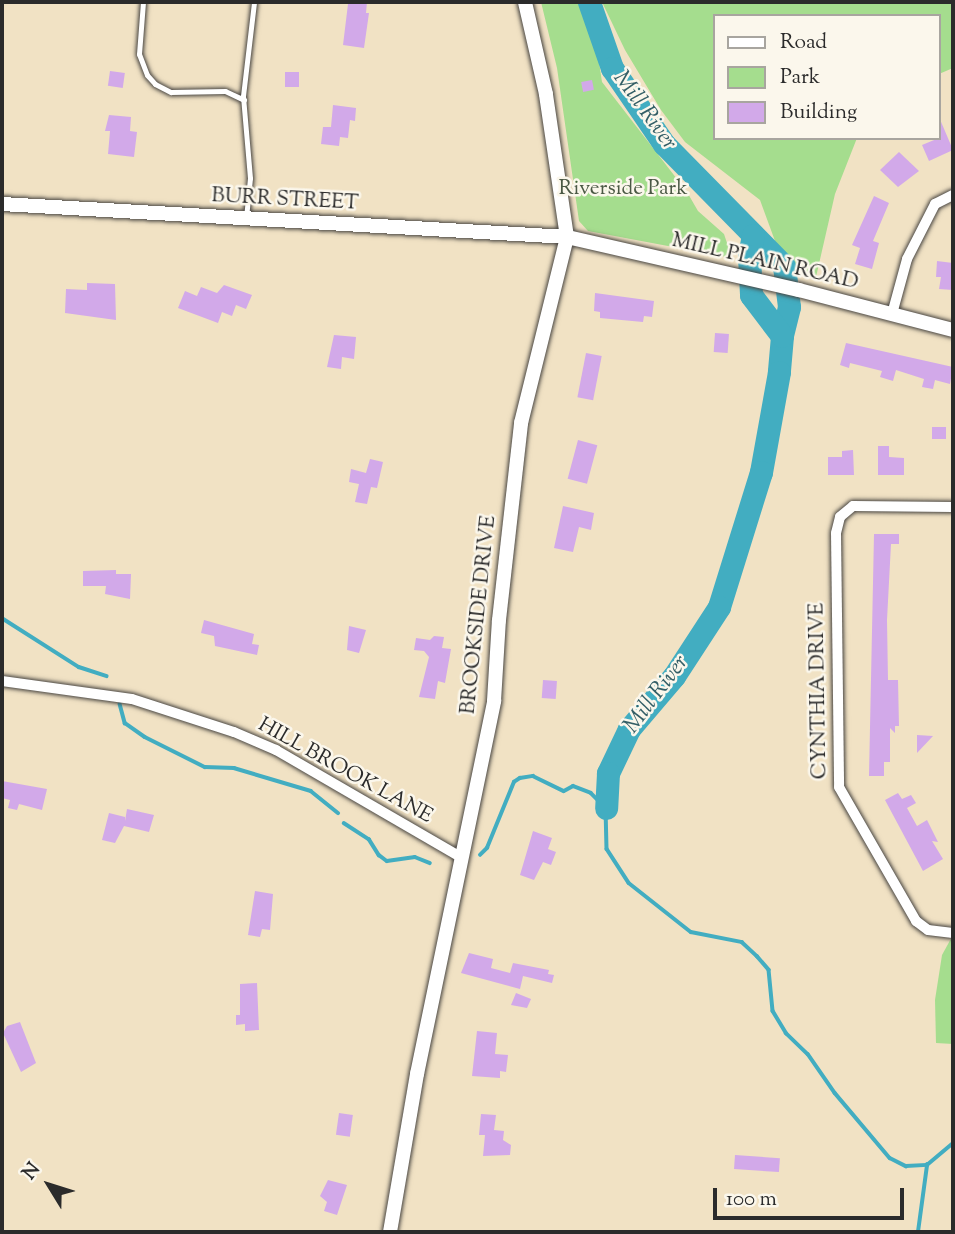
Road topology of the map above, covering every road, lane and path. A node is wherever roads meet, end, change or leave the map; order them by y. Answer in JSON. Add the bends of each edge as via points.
{"nodes":[{"id":1,"x":144,"y":2,"type":"edge"},
{"id":2,"x":254,"y":2,"type":"edge"},
{"id":3,"x":525,"y":2,"type":"edge"},
{"id":4,"x":244,"y":100,"type":"junction"},
{"id":5,"x":953,"y":195,"type":"edge"},
{"id":6,"x":2,"y":204,"type":"edge"},
{"id":7,"x":246,"y":219,"type":"junction"},
{"id":8,"x":567,"y":237,"type":"junction"},
{"id":9,"x":892,"y":314,"type":"junction"},
{"id":10,"x":953,"y":330,"type":"edge"},
{"id":11,"x":953,"y":507,"type":"edge"},
{"id":12,"x":2,"y":681,"type":"edge"},
{"id":13,"x":462,"y":858,"type":"junction"},
{"id":14,"x":953,"y":933,"type":"edge"},
{"id":15,"x":390,"y":1232,"type":"edge"}],
"edges":[{"from":1,"to":4,"type":"lane","via":[[139,54],[155,84],[171,92],[225,91]]},
{"from":2,"to":4,"type":"lane"},
{"from":3,"to":8,"type":"main road","name":"BROOKSIDE DRIVE","via":[[547,94]]},
{"from":4,"to":7,"type":"lane","via":[[250,178]]},
{"from":5,"to":9,"type":"street","via":[[935,204],[929,215],[907,259]]},
{"from":6,"to":7,"type":"main road","name":"BURR STREET"},
{"from":7,"to":8,"type":"main road","name":"BURR STREET"},
{"from":8,"to":9,"type":"main road","name":"MILL PLAIN ROAD"},
{"from":8,"to":13,"type":"main road","name":"BROOKSIDE DRIVE","via":[[521,423],[494,701]]},
{"from":9,"to":10,"type":"main road","name":"MILL PLAIN ROAD"},
{"from":11,"to":14,"type":"street","name":"CYNTHIA DRIVE","via":[[853,506],[840,517],[836,534],[839,787],[916,921],[928,930]]},
{"from":12,"to":13,"type":"street","name":"HILL BROOK LANE","via":[[132,698],[234,732],[276,750]]},
{"from":13,"to":15,"type":"main road","name":"BROOKSIDE DRIVE"}]}
